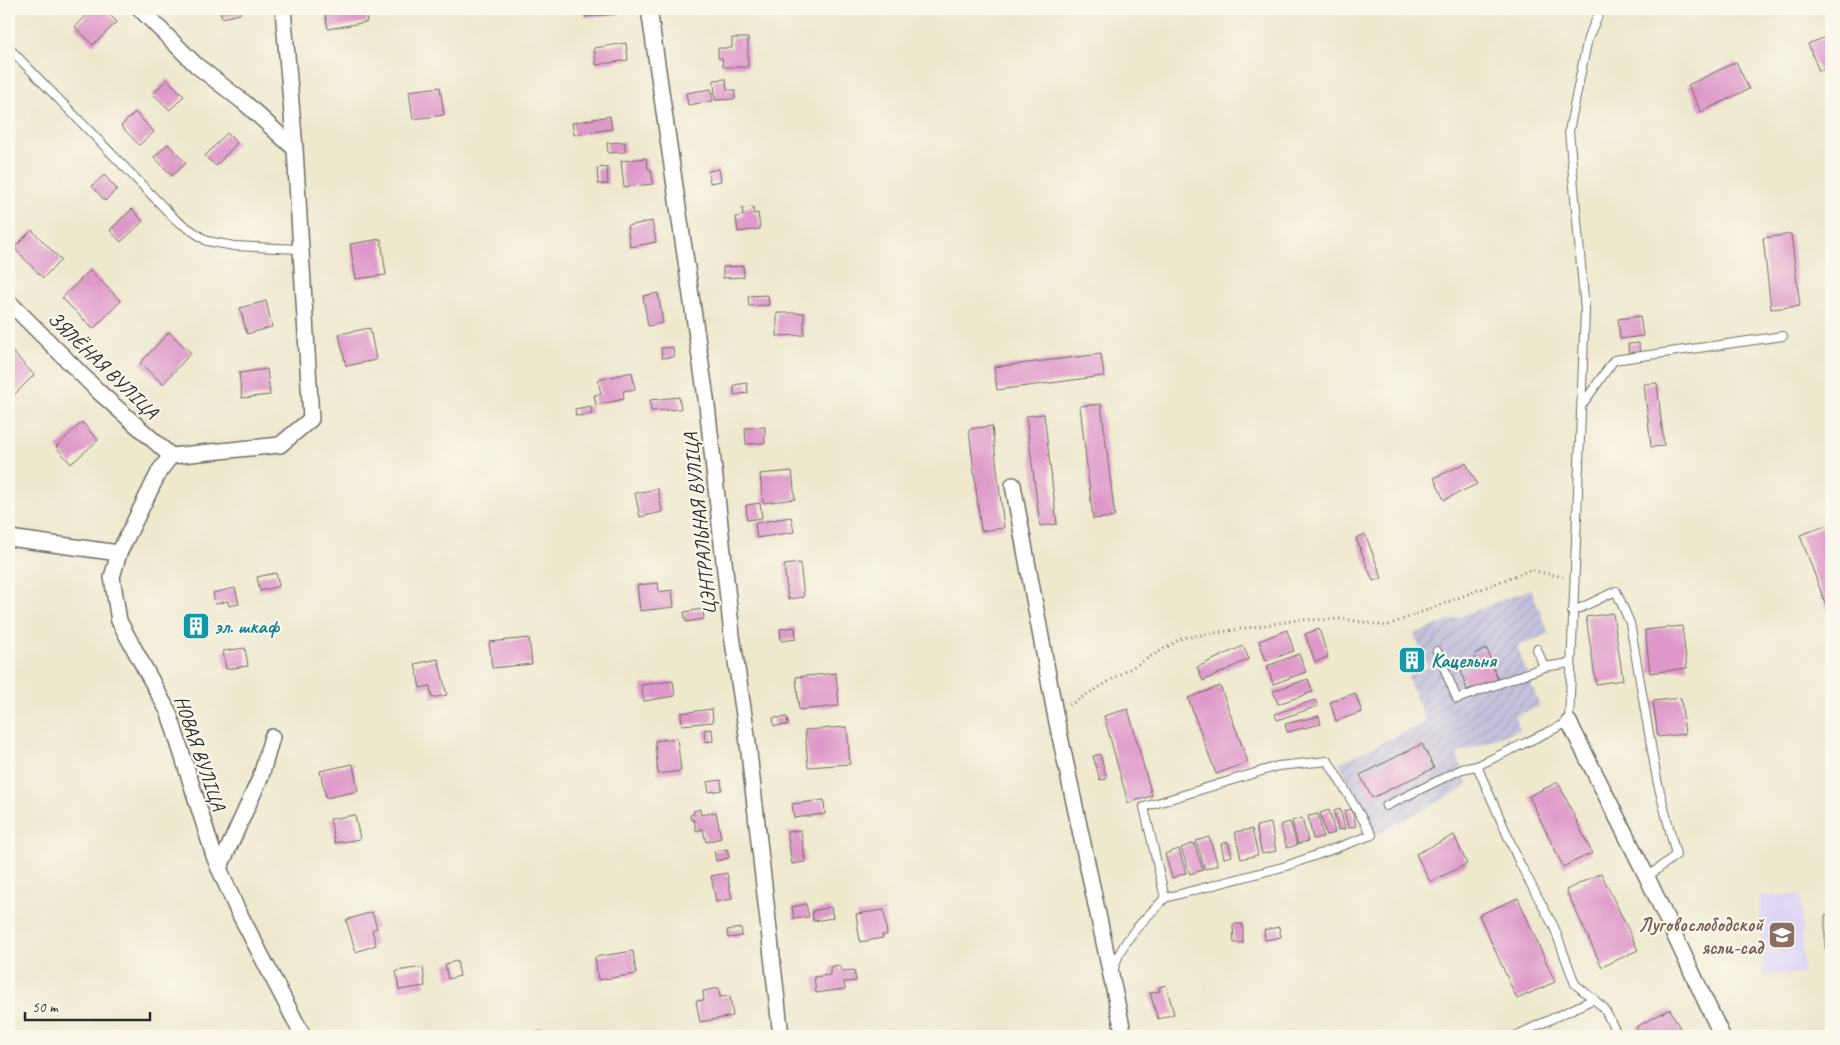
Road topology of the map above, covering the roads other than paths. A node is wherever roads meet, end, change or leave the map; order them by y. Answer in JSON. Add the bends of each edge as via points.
{"nodes":[{"id":1,"x":140,"y":9,"type":"edge"},
{"id":2,"x":283,"y":9,"type":"edge"},
{"id":3,"x":649,"y":9,"type":"edge"},
{"id":4,"x":1601,"y":9,"type":"edge"},
{"id":5,"x":9,"y":48,"type":"edge"},
{"id":6,"x":295,"y":149,"type":"junction"},
{"id":7,"x":300,"y":249,"type":"junction"},
{"id":8,"x":9,"y":302,"type":"edge"},
{"id":9,"x":1783,"y":336,"type":"dead end"},
{"id":10,"x":1582,"y":405,"type":"junction"},
{"id":11,"x":171,"y":456,"type":"junction"},
{"id":12,"x":1013,"y":485,"type":"dead end"},
{"id":13,"x":9,"y":538,"type":"edge"},
{"id":14,"x":119,"y":552,"type":"junction"},
{"id":15,"x":1572,"y":612,"type":"junction"},
{"id":16,"x":1537,"y":648,"type":"dead end"},
{"id":17,"x":1437,"y":651,"type":"dead end"},
{"id":18,"x":1571,"y":663,"type":"junction"},
{"id":19,"x":1544,"y":667,"type":"junction"},
{"id":20,"x":1569,"y":722,"type":"junction"},
{"id":21,"x":272,"y":737,"type":"dead end"},
{"id":22,"x":1477,"y":766,"type":"junction"},
{"id":23,"x":1386,"y":806,"type":"dead end"},
{"id":24,"x":219,"y":869,"type":"junction"},
{"id":25,"x":1647,"y":877,"type":"junction"},
{"id":26,"x":1165,"y":898,"type":"junction"},
{"id":27,"x":1112,"y":986,"type":"junction"},
{"id":28,"x":1594,"y":1000,"type":"junction"},
{"id":29,"x":303,"y":1036,"type":"edge"},
{"id":30,"x":780,"y":1036,"type":"edge"},
{"id":31,"x":1124,"y":1036,"type":"edge"},
{"id":32,"x":1515,"y":1036,"type":"edge"},
{"id":33,"x":1618,"y":1036,"type":"edge"},
{"id":34,"x":1722,"y":1036,"type":"edge"}],
"edges":[{"from":1,"to":6,"type":"street","via":[[196,65],[246,104]]},
{"from":2,"to":6,"type":"street"},
{"from":3,"to":30,"type":"street","name":"ЦЭНТРАЛЬНАЯ ВУЛІЦА","via":[[707,405]]},
{"from":4,"to":10,"type":"lane","via":[[1588,38],[1569,131],[1585,310]]},
{"from":5,"to":7,"type":"lane","via":[[176,220],[207,241],[234,246]]},
{"from":6,"to":7,"type":"street"},
{"from":7,"to":11,"type":"street","via":[[311,419],[280,445]]},
{"from":8,"to":11,"type":"street","name":"ЗЯЛЁНАЯ ВУЛІЦА","via":[[99,392]]},
{"from":9,"to":10,"type":"lane","via":[[1614,360]]},
{"from":10,"to":15,"type":"lane"},
{"from":11,"to":14,"type":"street","name":"НОВАЯ ВУЛІЦА","via":[[160,470]]},
{"from":12,"to":27,"type":"street","via":[[1055,713]]},
{"from":13,"to":14,"type":"street"},
{"from":14,"to":24,"type":"street","name":"НОВАЯ ВУЛІЦА","via":[[112,577],[119,621],[169,713]]},
{"from":15,"to":18,"type":"lane"},
{"from":15,"to":25,"type":"lane","via":[[1616,591],[1630,624],[1657,780],[1676,855]]},
{"from":16,"to":19,"type":"lane"},
{"from":17,"to":19,"type":"lane","via":[[1456,699]]},
{"from":18,"to":19,"type":"lane"},
{"from":18,"to":20,"type":"lane"},
{"from":20,"to":22,"type":"lane"},
{"from":20,"to":25,"type":"street"},
{"from":21,"to":24,"type":"street","via":[[261,776]]},
{"from":22,"to":23,"type":"lane","via":[[1462,769]]},
{"from":22,"to":28,"type":"lane","via":[[1520,864],[1554,927],[1575,984]]},
{"from":24,"to":29,"type":"street","name":"НОВАЯ ВУЛІЦА"},
{"from":25,"to":34,"type":"street"},
{"from":26,"to":26,"type":"lane","via":[[1286,866],[1372,835],[1328,761],[1268,769],[1144,807]]},
{"from":26,"to":27,"type":"lane","via":[[1138,925],[1116,959]]},
{"from":27,"to":31,"type":"street"},
{"from":28,"to":32,"type":"lane"},
{"from":28,"to":33,"type":"lane","via":[[1604,1008]]}]}
